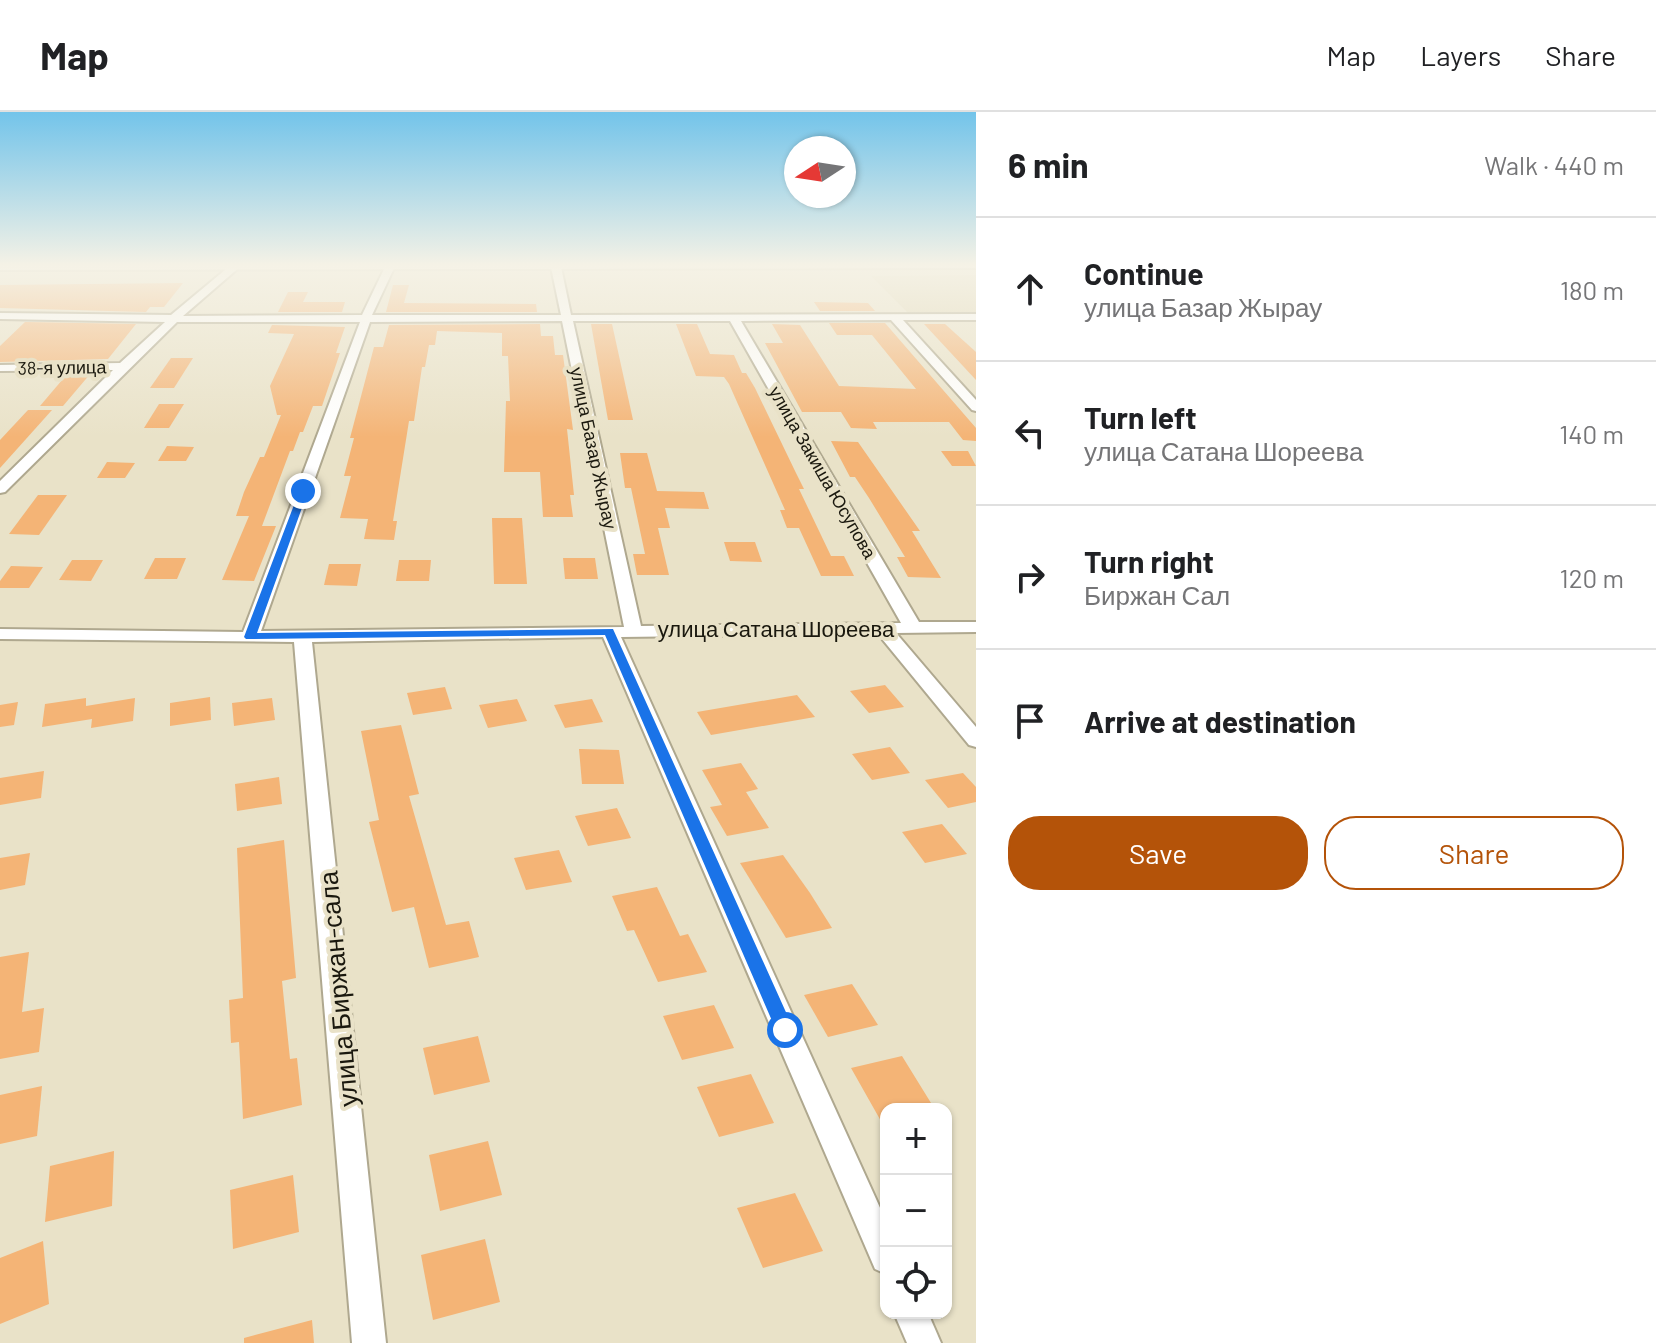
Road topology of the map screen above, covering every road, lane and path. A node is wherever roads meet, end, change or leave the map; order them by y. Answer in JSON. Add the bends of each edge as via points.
{"nodes":[{"id":1,"x":170,"y":322,"type":"edge"},
{"id":2,"x":365,"y":322,"type":"edge"},
{"id":3,"x":567,"y":322,"type":"edge"},
{"id":4,"x":737,"y":322,"type":"edge"},
{"id":5,"x":899,"y":322,"type":"edge"},
{"id":6,"x":123,"y":366,"type":"junction"},
{"id":7,"x":0,"y":368,"type":"edge"},
{"id":8,"x":976,"y":407,"type":"edge"},
{"id":9,"x":0,"y":489,"type":"edge"},
{"id":10,"x":912,"y":626,"type":"junction"},
{"id":11,"x":976,"y":627,"type":"edge"},
{"id":12,"x":621,"y":630,"type":"junction"},
{"id":13,"x":884,"y":630,"type":"junction"},
{"id":14,"x":0,"y":634,"type":"edge"},
{"id":15,"x":302,"y":636,"type":"junction"},
{"id":16,"x":250,"y":637,"type":"junction"},
{"id":17,"x":976,"y":740,"type":"edge"},
{"id":18,"x":881,"y":1247,"type":"edge"},
{"id":19,"x":914,"y":1319,"type":"edge"},
{"id":20,"x":369,"y":1343,"type":"edge"},
{"id":21,"x":924,"y":1343,"type":"edge"}],
"edges":[{"from":1,"to":6,"type":"street"},
{"from":2,"to":16,"type":"street"},
{"from":3,"to":12,"type":"street","name":"улица Базар Жырау"},
{"from":4,"to":10,"type":"street","name":"улица Закиша Юсупова"},
{"from":5,"to":8,"type":"street"},
{"from":6,"to":7,"type":"street","name":"38-я улица"},
{"from":6,"to":9,"type":"street"},
{"from":10,"to":11,"type":"street","name":"улица Сатана Шореева"},
{"from":10,"to":13,"type":"street","name":"улица Сатана Шореева"},
{"from":12,"to":13,"type":"street","name":"улица Сатана Шореева"},
{"from":12,"to":15,"type":"street","name":"улица Сатана Шореева"},
{"from":12,"to":18,"type":"street","name":"улица Базар Жырау"},
{"from":13,"to":17,"type":"street"},
{"from":14,"to":16,"type":"street","name":"улица Сатана Шореева"},
{"from":15,"to":16,"type":"street","name":"улица Сатана Шореева"},
{"from":15,"to":20,"type":"street","name":"улица Биржан-сала"},
{"from":19,"to":21,"type":"street"}]}
